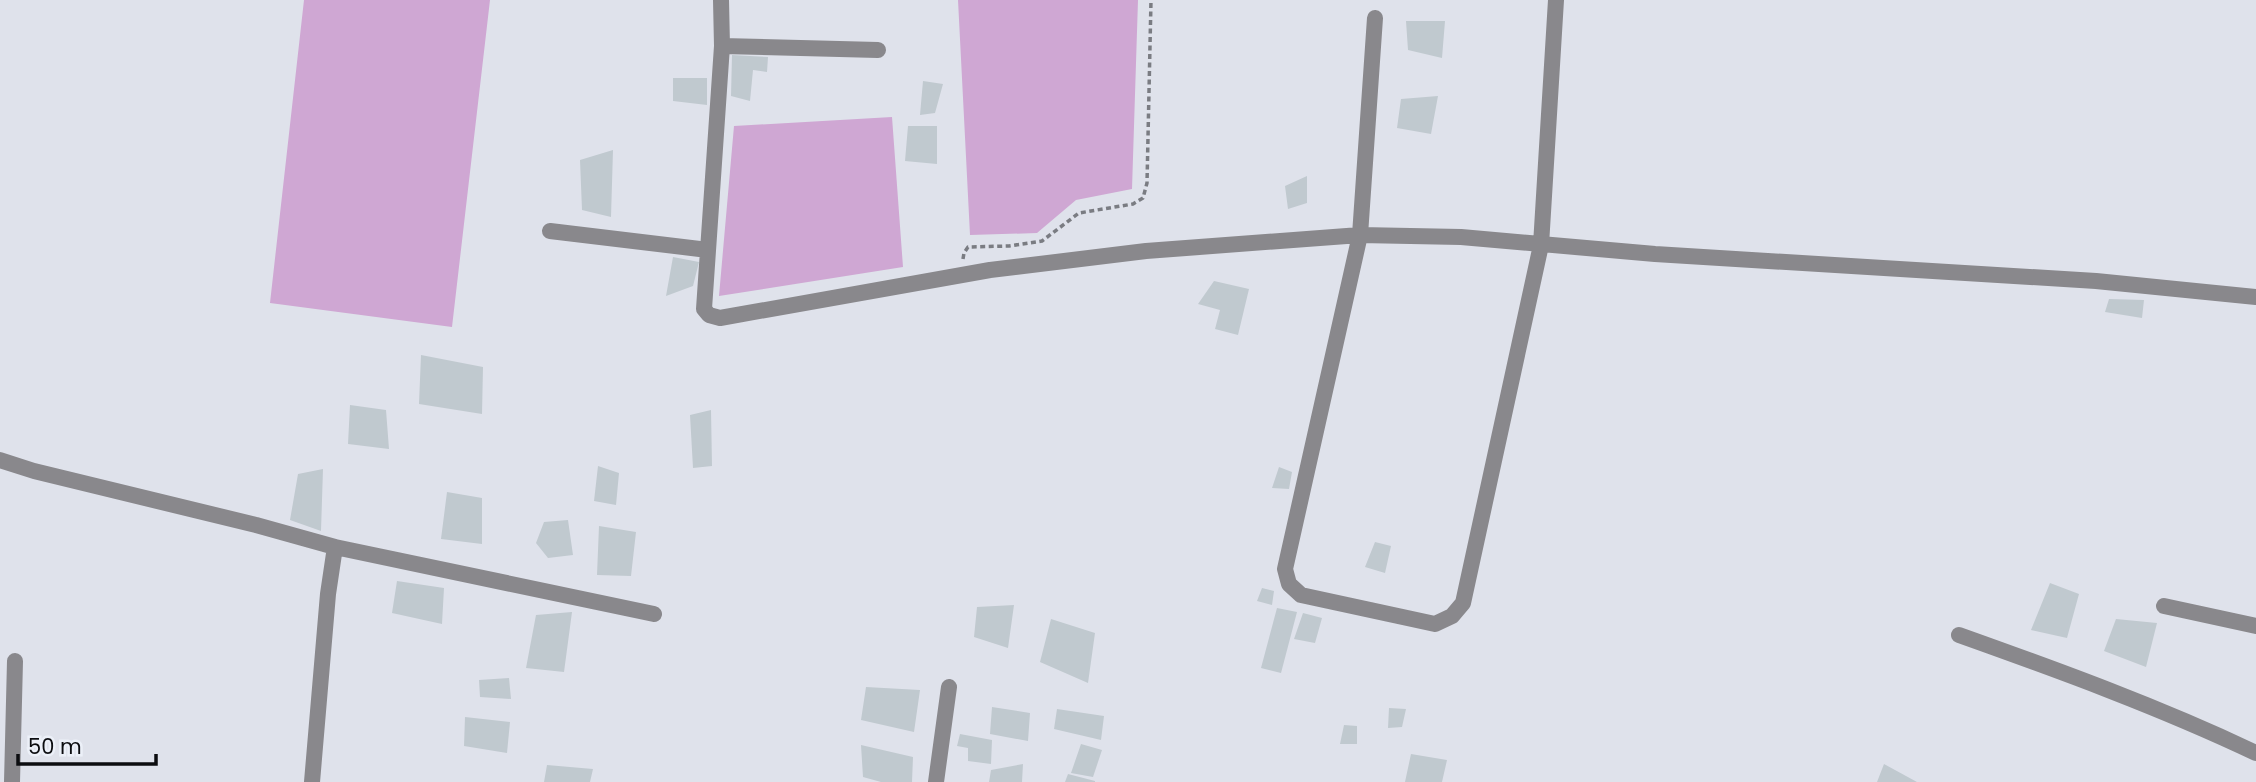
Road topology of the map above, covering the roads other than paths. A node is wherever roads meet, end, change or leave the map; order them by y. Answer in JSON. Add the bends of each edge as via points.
{"nodes":[{"id":1,"x":721,"y":0,"type":"edge"},
{"id":2,"x":1556,"y":0,"type":"edge"},
{"id":3,"x":1375,"y":18,"type":"dead end"},
{"id":4,"x":722,"y":46,"type":"junction"},
{"id":5,"x":878,"y":50,"type":"dead end"},
{"id":6,"x":550,"y":231,"type":"dead end"},
{"id":7,"x":1360,"y":235,"type":"junction"},
{"id":8,"x":1541,"y":245,"type":"junction"},
{"id":9,"x":708,"y":250,"type":"junction"},
{"id":10,"x":2256,"y":297,"type":"edge"},
{"id":11,"x":0,"y":460,"type":"edge"},
{"id":12,"x":335,"y":547,"type":"junction"},
{"id":13,"x":2164,"y":606,"type":"dead end"},
{"id":14,"x":654,"y":614,"type":"dead end"},
{"id":15,"x":2256,"y":626,"type":"edge"},
{"id":16,"x":1959,"y":635,"type":"dead end"},
{"id":17,"x":15,"y":661,"type":"dead end"},
{"id":18,"x":949,"y":687,"type":"dead end"},
{"id":19,"x":2256,"y":753,"type":"edge"},
{"id":20,"x":12,"y":782,"type":"edge"},
{"id":21,"x":312,"y":782,"type":"edge"},
{"id":22,"x":936,"y":782,"type":"edge"}],
"edges":[{"from":1,"to":4,"type":"street"},
{"from":2,"to":8,"type":"street"},
{"from":3,"to":7,"type":"street"},
{"from":4,"to":5,"type":"street"},
{"from":4,"to":9,"type":"street"},
{"from":6,"to":9,"type":"street"},
{"from":7,"to":8,"type":"street","via":[[1461,237]]},
{"from":7,"to":8,"type":"street","via":[[1285,569],[1289,584],[1301,595],[1435,624],[1452,616],[1462,603]]},
{"from":7,"to":9,"type":"street","via":[[1146,251],[990,270],[720,318],[704,309]]},
{"from":8,"to":10,"type":"street","via":[[2096,281]]},
{"from":11,"to":12,"type":"street"},
{"from":12,"to":14,"type":"street"},
{"from":12,"to":21,"type":"street"},
{"from":13,"to":15,"type":"street"},
{"from":16,"to":19,"type":"street","via":[[2076,676]]},
{"from":17,"to":20,"type":"street"},
{"from":18,"to":22,"type":"street"}]}
